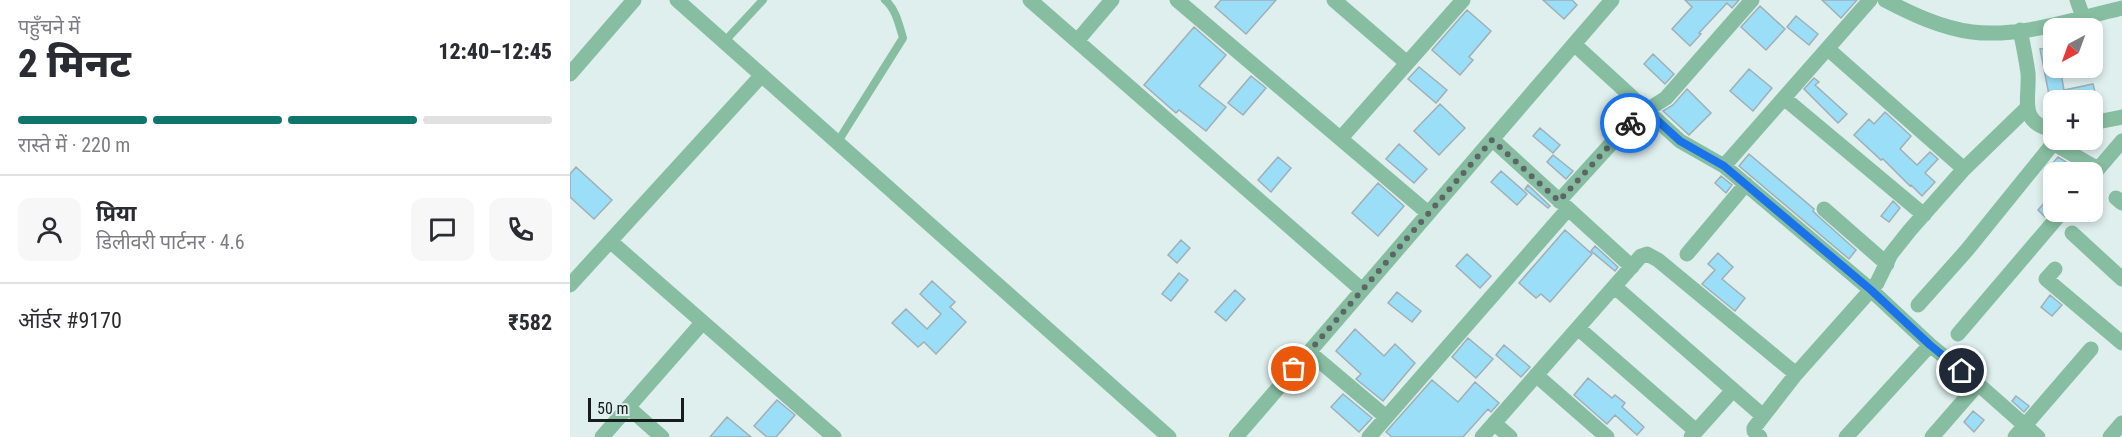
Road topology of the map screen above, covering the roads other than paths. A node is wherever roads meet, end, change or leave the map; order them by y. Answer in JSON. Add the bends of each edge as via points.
{"nodes":[{"id":1,"x":634,"y":0,"type":"edge"},
{"id":2,"x":677,"y":0,"type":"edge"},
{"id":3,"x":763,"y":0,"type":"edge"},
{"id":4,"x":885,"y":0,"type":"edge"},
{"id":5,"x":1030,"y":0,"type":"edge"},
{"id":6,"x":1112,"y":0,"type":"edge"},
{"id":7,"x":1178,"y":0,"type":"edge"},
{"id":8,"x":1334,"y":0,"type":"edge"},
{"id":9,"x":1463,"y":0,"type":"edge"},
{"id":10,"x":1612,"y":0,"type":"edge"},
{"id":11,"x":1752,"y":0,"type":"edge"},
{"id":12,"x":1870,"y":0,"type":"edge"},
{"id":13,"x":1885,"y":0,"type":"edge"},
{"id":14,"x":2077,"y":0,"type":"edge"},
{"id":15,"x":2122,"y":8,"type":"edge"},
{"id":16,"x":2083,"y":17,"type":"junction"},
{"id":17,"x":2020,"y":30,"type":"junction"},
{"id":18,"x":1077,"y":41,"type":"junction"},
{"id":19,"x":724,"y":42,"type":"junction"},
{"id":20,"x":1574,"y":44,"type":"junction"},
{"id":21,"x":1828,"y":49,"type":"junction"},
{"id":22,"x":1407,"y":63,"type":"junction"},
{"id":23,"x":570,"y":74,"type":"edge"},
{"id":24,"x":761,"y":76,"type":"junction"},
{"id":25,"x":1784,"y":98,"type":"junction"},
{"id":26,"x":2027,"y":108,"type":"junction"},
{"id":27,"x":1646,"y":110,"type":"junction"},
{"id":28,"x":2122,"y":117,"type":"edge"},
{"id":29,"x":2103,"y":121,"type":"edge"},
{"id":30,"x":2043,"y":128,"type":"edge"},
{"id":31,"x":1341,"y":138,"type":"junction"},
{"id":32,"x":1492,"y":140,"type":"junction"},
{"id":33,"x":2122,"y":141,"type":"edge"},
{"id":34,"x":837,"y":143,"type":"junction"},
{"id":35,"x":2045,"y":150,"type":"edge"},
{"id":36,"x":2068,"y":150,"type":"edge"},
{"id":37,"x":2083,"y":162,"type":"edge"},
{"id":38,"x":2103,"y":164,"type":"edge"},
{"id":39,"x":1724,"y":166,"type":"junction"},
{"id":40,"x":1964,"y":169,"type":"junction"},
{"id":41,"x":1746,"y":184,"type":"junction"},
{"id":42,"x":1564,"y":205,"type":"junction"},
{"id":43,"x":1824,"y":209,"type":"dead end"},
{"id":44,"x":1428,"y":213,"type":"junction"},
{"id":45,"x":1924,"y":215,"type":"junction"},
{"id":46,"x":2053,"y":222,"type":"edge"},
{"id":47,"x":2072,"y":233,"type":"dead end"},
{"id":48,"x":610,"y":241,"type":"junction"},
{"id":49,"x":1687,"y":254,"type":"dead end"},
{"id":50,"x":1887,"y":264,"type":"junction"},
{"id":51,"x":1632,"y":267,"type":"junction"},
{"id":52,"x":2055,"y":269,"type":"dead end"},
{"id":53,"x":2122,"y":279,"type":"edge"},
{"id":54,"x":570,"y":285,"type":"edge"},
{"id":55,"x":1615,"y":287,"type":"junction"},
{"id":56,"x":1362,"y":290,"type":"junction"},
{"id":57,"x":1871,"y":290,"type":"junction"},
{"id":58,"x":1918,"y":305,"type":"dead end"},
{"id":59,"x":702,"y":323,"type":"junction"},
{"id":60,"x":1578,"y":328,"type":"junction"},
{"id":61,"x":1958,"y":334,"type":"dead end"},
{"id":62,"x":2122,"y":343,"type":"edge"},
{"id":63,"x":1930,"y":345,"type":"junction"},
{"id":64,"x":2091,"y":349,"type":"dead end"},
{"id":65,"x":1309,"y":352,"type":"junction"},
{"id":66,"x":1796,"y":374,"type":"junction"},
{"id":67,"x":1536,"y":375,"type":"junction"},
{"id":68,"x":1978,"y":384,"type":"junction"},
{"id":69,"x":1733,"y":390,"type":"junction"},
{"id":70,"x":628,"y":407,"type":"junction"},
{"id":71,"x":1762,"y":416,"type":"junction"},
{"id":72,"x":1386,"y":417,"type":"junction"},
{"id":73,"x":1494,"y":423,"type":"junction"},
{"id":74,"x":2122,"y":423,"type":"edge"},
{"id":75,"x":2020,"y":431,"type":"edge"},
{"id":76,"x":1694,"y":434,"type":"edge"},
{"id":77,"x":602,"y":437,"type":"edge"},
{"id":78,"x":662,"y":437,"type":"edge"},
{"id":79,"x":834,"y":437,"type":"edge"},
{"id":80,"x":1169,"y":437,"type":"edge"},
{"id":81,"x":1236,"y":437,"type":"edge"},
{"id":82,"x":1370,"y":437,"type":"edge"},
{"id":83,"x":1482,"y":437,"type":"edge"},
{"id":84,"x":1510,"y":437,"type":"edge"},
{"id":85,"x":1607,"y":437,"type":"edge"},
{"id":86,"x":1760,"y":437,"type":"edge"},
{"id":87,"x":1846,"y":437,"type":"edge"},
{"id":88,"x":1932,"y":437,"type":"edge"},
{"id":89,"x":2037,"y":437,"type":"edge"},
{"id":90,"x":2110,"y":437,"type":"edge"}],
"edges":[{"from":1,"to":23,"type":"street"},
{"from":2,"to":19,"type":"street"},
{"from":3,"to":19,"type":"lane"},
{"from":4,"to":34,"type":"lane","via":[[898,19],[903,38]]},
{"from":5,"to":18,"type":"street"},
{"from":6,"to":18,"type":"street"},
{"from":7,"to":31,"type":"street"},
{"from":8,"to":22,"type":"street"},
{"from":9,"to":22,"type":"street"},
{"from":10,"to":20,"type":"street"},
{"from":11,"to":27,"type":"street","via":[[1666,98]]},
{"from":12,"to":21,"type":"street"},
{"from":13,"to":17,"type":"street","via":[[1926,20],[1959,29],[1983,33]]},
{"from":14,"to":16,"type":"street"},
{"from":15,"to":16,"type":"street"},
{"from":16,"to":17,"type":"street"},
{"from":17,"to":26,"type":"street","via":[[2028,73]]},
{"from":18,"to":56,"type":"street"},
{"from":19,"to":24,"type":"street"},
{"from":20,"to":27,"type":"street"},
{"from":20,"to":32,"type":"street"},
{"from":21,"to":25,"type":"street"},
{"from":21,"to":40,"type":"street"},
{"from":22,"to":31,"type":"street"},
{"from":24,"to":34,"type":"street"},
{"from":24,"to":48,"type":"street"},
{"from":25,"to":39,"type":"street"},
{"from":25,"to":45,"type":"street"},
{"from":26,"to":30,"type":"street"},
{"from":26,"to":40,"type":"street"},
{"from":27,"to":39,"type":"street","via":[[1680,141]]},
{"from":27,"to":42,"type":"street","via":[[1605,148]]},
{"from":28,"to":29,"type":"street"},
{"from":31,"to":44,"type":"street"},
{"from":32,"to":42,"type":"street"},
{"from":32,"to":44,"type":"street"},
{"from":33,"to":38,"type":"street"},
{"from":34,"to":80,"type":"street"},
{"from":35,"to":58,"type":"street","via":[[1967,250]]},
{"from":36,"to":37,"type":"street"},
{"from":39,"to":41,"type":"street"},
{"from":40,"to":45,"type":"street"},
{"from":41,"to":49,"type":"street"},
{"from":41,"to":57,"type":"street"},
{"from":42,"to":51,"type":"street"},
{"from":42,"to":72,"type":"street"},
{"from":43,"to":50,"type":"street"},
{"from":44,"to":56,"type":"street"},
{"from":45,"to":50,"type":"street","via":[[1894,248]]},
{"from":46,"to":61,"type":"street"},
{"from":47,"to":53,"type":"street"},
{"from":48,"to":54,"type":"street"},
{"from":48,"to":59,"type":"street"},
{"from":50,"to":57,"type":"street"},
{"from":51,"to":55,"type":"street"},
{"from":51,"to":66,"type":"street","via":[[1644,254],[1653,256]]},
{"from":52,"to":62,"type":"street","via":[[2046,279]]},
{"from":55,"to":60,"type":"street"},
{"from":55,"to":69,"type":"street"},
{"from":56,"to":65,"type":"street"},
{"from":57,"to":63,"type":"street"},
{"from":57,"to":66,"type":"street"},
{"from":59,"to":70,"type":"street"},
{"from":59,"to":79,"type":"street"},
{"from":60,"to":67,"type":"street"},
{"from":60,"to":76,"type":"street"},
{"from":63,"to":68,"type":"street"},
{"from":63,"to":87,"type":"street"},
{"from":64,"to":75,"type":"street"},
{"from":65,"to":72,"type":"street"},
{"from":65,"to":81,"type":"street"},
{"from":66,"to":71,"type":"street"},
{"from":67,"to":73,"type":"street"},
{"from":67,"to":85,"type":"street"},
{"from":68,"to":75,"type":"street"},
{"from":68,"to":88,"type":"street"},
{"from":69,"to":71,"type":"street"},
{"from":69,"to":76,"type":"street"},
{"from":70,"to":77,"type":"street"},
{"from":70,"to":78,"type":"street"},
{"from":71,"to":86,"type":"street","via":[[1754,428]]},
{"from":72,"to":82,"type":"street"},
{"from":73,"to":83,"type":"street"},
{"from":73,"to":84,"type":"street"},
{"from":74,"to":90,"type":"street"},
{"from":75,"to":89,"type":"street"}]}
